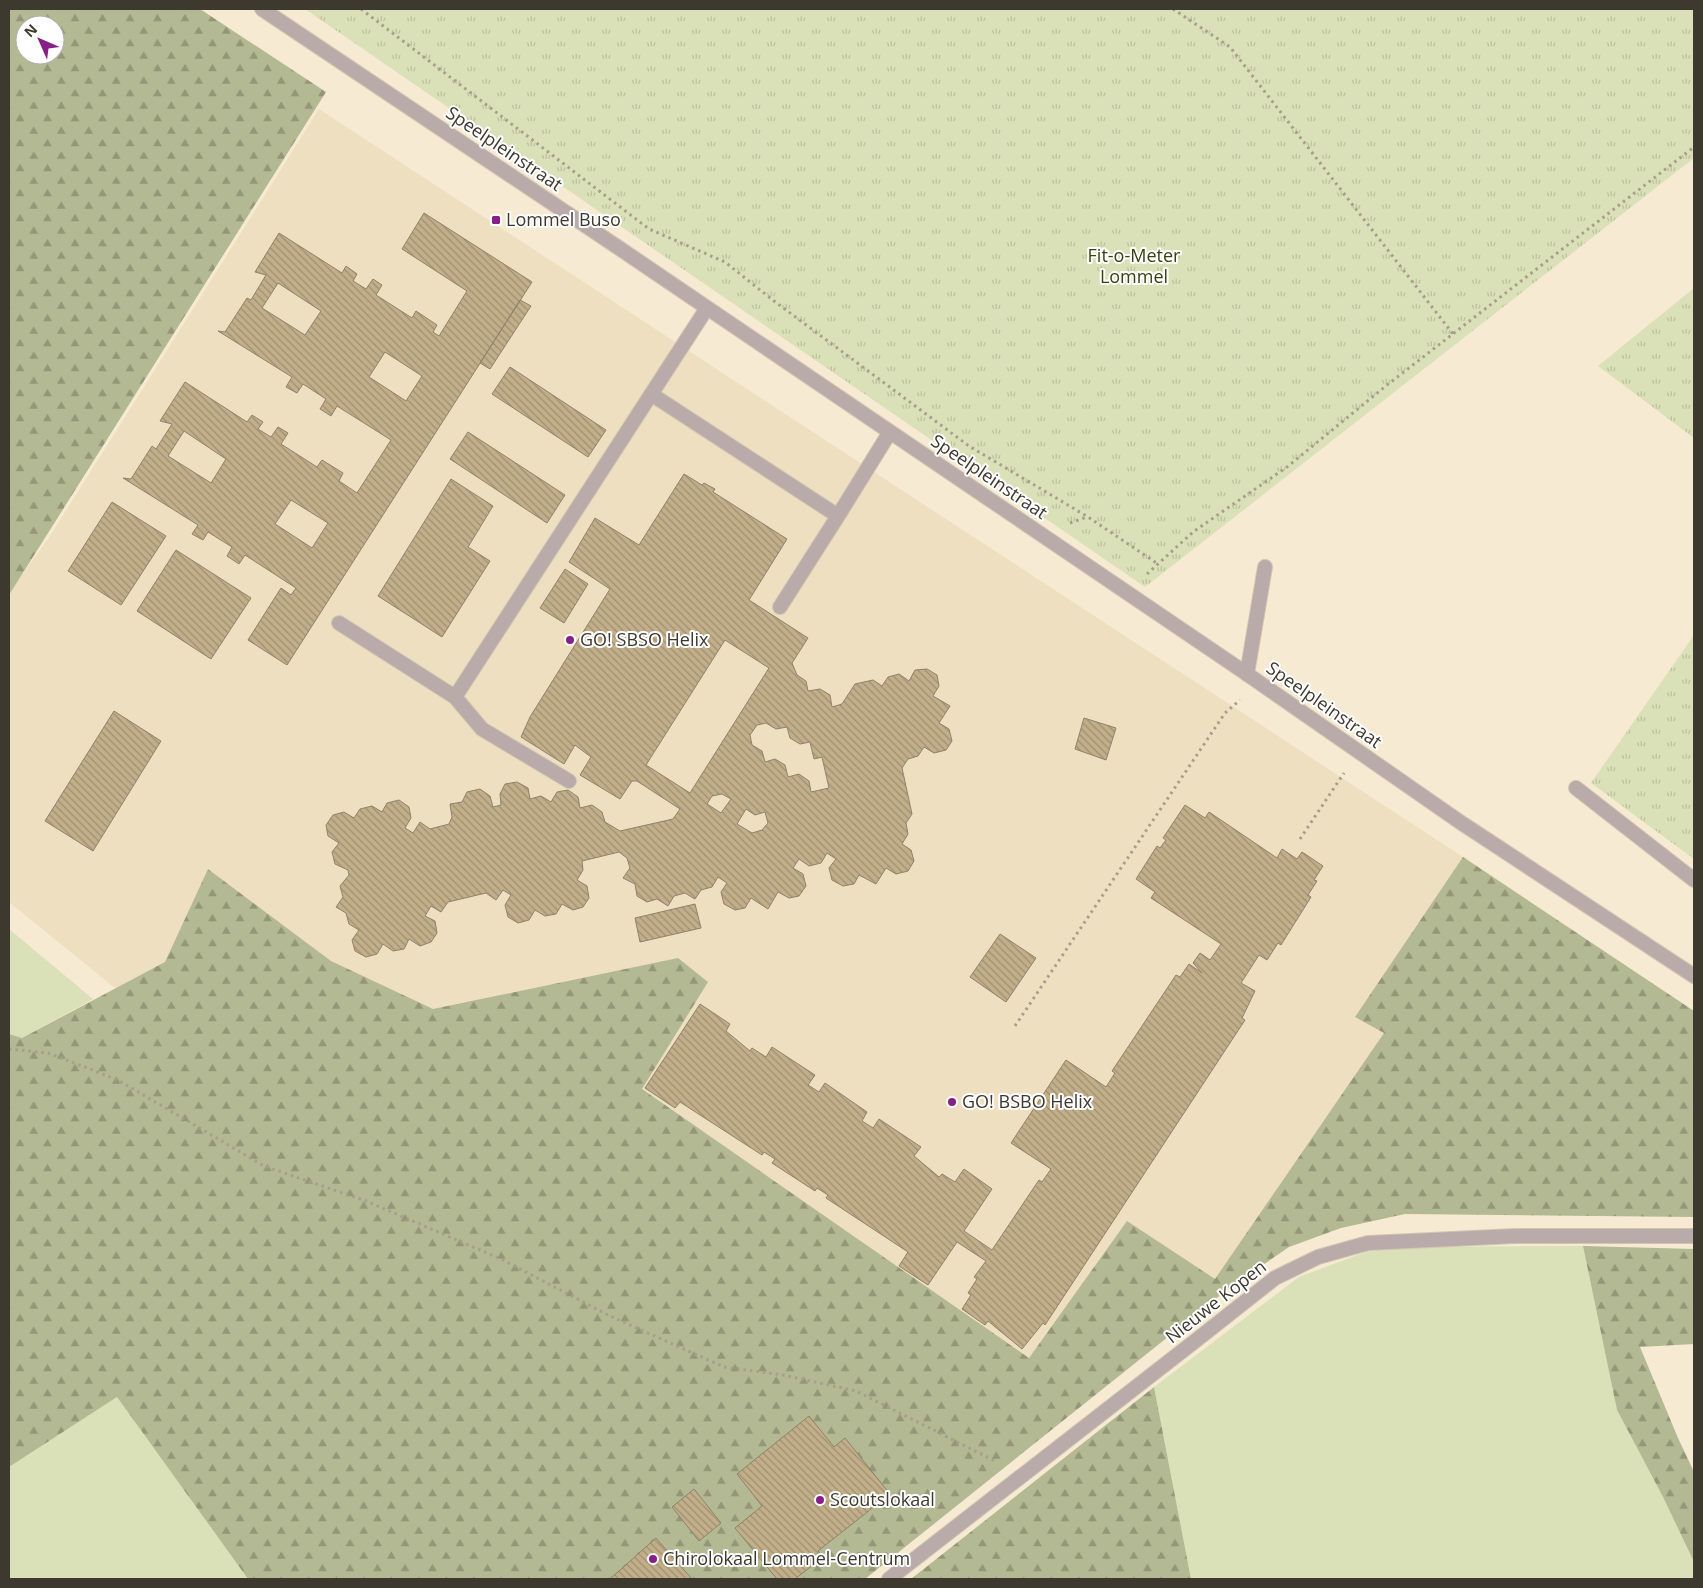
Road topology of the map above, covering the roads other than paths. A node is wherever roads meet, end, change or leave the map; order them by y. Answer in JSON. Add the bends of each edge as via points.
{"nodes":[{"id":1,"x":262,"y":9,"type":"edge"},
{"id":2,"x":707,"y":308,"type":"junction"},
{"id":3,"x":651,"y":394,"type":"junction"},
{"id":4,"x":890,"y":432,"type":"junction"},
{"id":5,"x":838,"y":516,"type":"junction"},
{"id":6,"x":1265,"y":567,"type":"dead end"},
{"id":7,"x":780,"y":607,"type":"dead end"},
{"id":8,"x":339,"y":623,"type":"dead end"},
{"id":9,"x":1247,"y":674,"type":"junction"},
{"id":10,"x":455,"y":697,"type":"junction"},
{"id":11,"x":569,"y":781,"type":"dead end"},
{"id":12,"x":1576,"y":788,"type":"dead end"},
{"id":13,"x":1694,"y":880,"type":"edge"},
{"id":14,"x":1694,"y":976,"type":"edge"},
{"id":15,"x":1694,"y":1236,"type":"edge"},
{"id":16,"x":889,"y":1579,"type":"edge"}],
"edges":[{"from":1,"to":2,"type":"street","name":"Speelpleinstraat"},
{"from":2,"to":3,"type":"street"},
{"from":2,"to":4,"type":"street","name":"Speelpleinstraat"},
{"from":3,"to":5,"type":"street"},
{"from":3,"to":10,"type":"street"},
{"from":4,"to":5,"type":"street"},
{"from":4,"to":9,"type":"street","name":"Speelpleinstraat"},
{"from":5,"to":7,"type":"street"},
{"from":6,"to":9,"type":"street"},
{"from":8,"to":10,"type":"street"},
{"from":9,"to":14,"type":"street","name":"Speelpleinstraat","via":[[1460,822]]},
{"from":10,"to":11,"type":"street","via":[[482,729]]},
{"from":12,"to":13,"type":"street"},
{"from":15,"to":16,"type":"street","name":"Nieuwe Kopen","via":[[1515,1236],[1368,1243],[1318,1257],[1275,1278]]}]}
